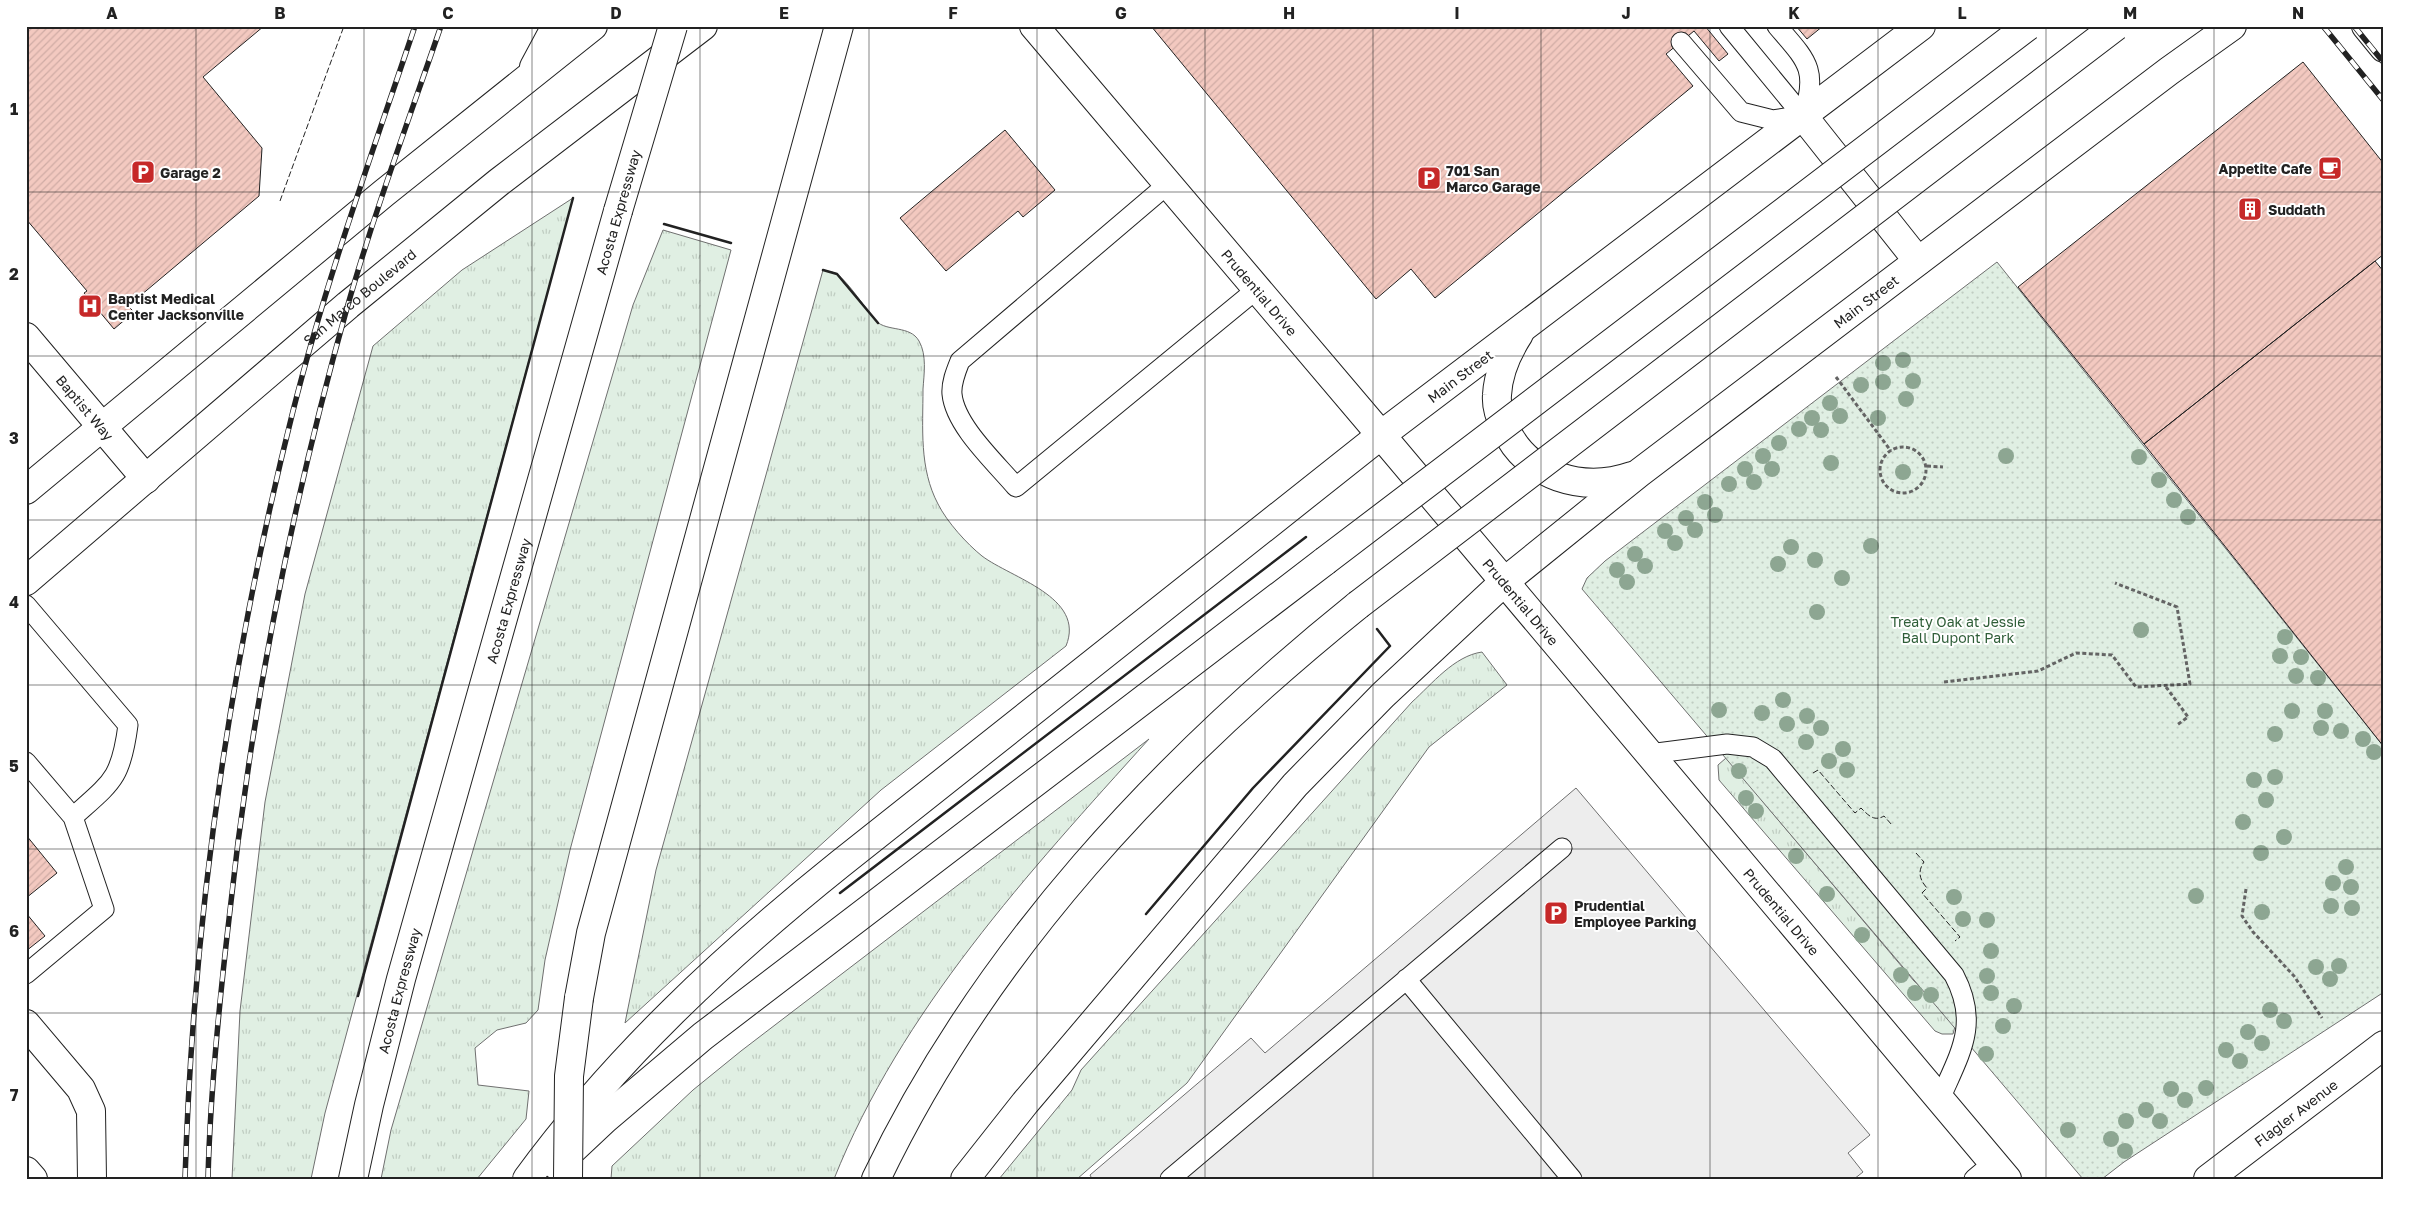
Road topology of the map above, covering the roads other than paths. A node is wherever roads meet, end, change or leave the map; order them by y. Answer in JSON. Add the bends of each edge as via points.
{"nodes":[{"id":1,"x":556,"y":26,"type":"edge"},
{"id":2,"x":593,"y":26,"type":"edge"},
{"id":3,"x":672,"y":26,"type":"edge"},
{"id":4,"x":703,"y":26,"type":"edge"},
{"id":5,"x":839,"y":26,"type":"edge"},
{"id":6,"x":1034,"y":26,"type":"edge"},
{"id":7,"x":1729,"y":26,"type":"edge"},
{"id":8,"x":1777,"y":26,"type":"edge"},
{"id":9,"x":1921,"y":26,"type":"edge"},
{"id":10,"x":2028,"y":26,"type":"edge"},
{"id":11,"x":2116,"y":26,"type":"edge"},
{"id":12,"x":2232,"y":26,"type":"edge"},
{"id":13,"x":2366,"y":26,"type":"edge"},
{"id":14,"x":1680,"y":42,"type":"dead end"},
{"id":15,"x":2384,"y":48,"type":"edge"},
{"id":16,"x":530,"y":76,"type":"junction"},
{"id":17,"x":1803,"y":116,"type":"junction"},
{"id":18,"x":1168,"y":184,"type":"junction"},
{"id":19,"x":1918,"y":261,"type":"junction"},
{"id":20,"x":1257,"y":289,"type":"junction"},
{"id":21,"x":1526,"y":325,"type":"junction"},
{"id":22,"x":26,"y":336,"type":"edge"},
{"id":23,"x":102,"y":427,"type":"junction"},
{"id":24,"x":1381,"y":435,"type":"junction"},
{"id":25,"x":1638,"y":473,"type":"junction"},
{"id":26,"x":146,"y":479,"type":"junction"},
{"id":27,"x":26,"y":490,"type":"edge"},
{"id":28,"x":26,"y":581,"type":"edge"},
{"id":29,"x":1504,"y":582,"type":"junction"},
{"id":30,"x":26,"y":605,"type":"edge"},
{"id":31,"x":1649,"y":754,"type":"junction"},
{"id":32,"x":26,"y":762,"type":"edge"},
{"id":33,"x":73,"y":817,"type":"junction"},
{"id":34,"x":1562,"y":848,"type":"dead end"},
{"id":35,"x":26,"y":974,"type":"edge"},
{"id":36,"x":1406,"y":979,"type":"junction"},
{"id":37,"x":26,"y":1024,"type":"edge"},
{"id":38,"x":2384,"y":1045,"type":"edge"},
{"id":39,"x":1940,"y":1099,"type":"junction"},
{"id":40,"x":26,"y":1171,"type":"edge"},
{"id":41,"x":1991,"y":1173,"type":"edge"},
{"id":42,"x":33,"y":1179,"type":"edge"},
{"id":43,"x":92,"y":1179,"type":"edge"},
{"id":44,"x":353,"y":1179,"type":"edge"},
{"id":45,"x":527,"y":1179,"type":"edge"},
{"id":46,"x":542,"y":1179,"type":"edge"},
{"id":47,"x":568,"y":1179,"type":"edge"},
{"id":48,"x":876,"y":1179,"type":"edge"},
{"id":49,"x":965,"y":1179,"type":"edge"},
{"id":50,"x":1170,"y":1179,"type":"edge"},
{"id":51,"x":1572,"y":1179,"type":"edge"},
{"id":52,"x":2208,"y":1179,"type":"edge"}],
"edges":[{"from":1,"to":16,"type":"main road"},
{"from":2,"to":16,"type":"main road"},
{"from":3,"to":44,"type":"main road","name":"Acosta Expressway","bridge":true,"via":[[399,988],[368,1105]]},
{"from":4,"to":26,"type":"main road","name":"San Marco Boulevard","via":[[499,182],[348,305]]},
{"from":5,"to":47,"type":"main road","bridge":true,"via":[[591,933],[569,1076]]},
{"from":6,"to":18,"type":"main road","name":"Prudential Drive"},
{"from":7,"to":17,"type":"lane"},
{"from":8,"to":17,"type":"lane","via":[[1808,67],[1811,84]]},
{"from":9,"to":17,"type":"main road","name":"Main Street"},
{"from":10,"to":46,"type":"main road","bridge":true,"via":[[703,1036],[605,1119]]},
{"from":11,"to":48,"type":"main road","bridge":true,"via":[[1358,605],[1264,683],[1122,822],[991,982],[916,1101]]},
{"from":12,"to":19,"type":"main road","name":"Main Street"},
{"from":13,"to":15,"type":"main road"},
{"from":14,"to":17,"type":"lane","via":[[1741,112],[1773,120]]},
{"from":16,"to":23,"type":"main road"},
{"from":17,"to":19,"type":"main road"},
{"from":17,"to":21,"type":"main road","name":"Main Street"},
{"from":18,"to":20,"type":"main road","name":"Prudential Drive"},
{"from":18,"to":20,"type":"lane","via":[[960,360],[951,392],[954,408],[1016,487]]},
{"from":19,"to":25,"type":"main road","name":"Main Street"},
{"from":20,"to":24,"type":"main road","name":"Prudential Drive"},
{"from":21,"to":24,"type":"main road","name":"Main Street"},
{"from":21,"to":25,"type":"main road","via":[[1506,358],[1497,396],[1502,422],[1517,448],[1547,472],[1572,481],[1610,482]]},
{"from":22,"to":23,"type":"main road","name":"Baptist Way"},
{"from":23,"to":26,"type":"main road","name":"Baptist Way"},
{"from":23,"to":27,"type":"main road"},
{"from":24,"to":29,"type":"main road","name":"Prudential Drive"},
{"from":24,"to":45,"type":"main road","name":"Main Street","via":[[770,922],[646,1038],[585,1106]]},
{"from":25,"to":29,"type":"main road","name":"Main Street"},
{"from":26,"to":28,"type":"main road","name":"San Marco Boulevard"},
{"from":29,"to":31,"type":"main road","name":"Prudential Drive"},
{"from":29,"to":49,"type":"main road","name":"Main Street","via":[[1368,708],[1295,785],[1025,1103]]},
{"from":30,"to":33,"type":"lane","via":[[128,725],[124,754],[116,774]]},
{"from":31,"to":39,"type":"main road","name":"Prudential Drive"},
{"from":31,"to":39,"type":"lane","via":[[1728,744],[1753,747],[1773,759],[1954,975],[1963,992],[1967,1011],[1965,1042]]},
{"from":32,"to":33,"type":"lane"},
{"from":33,"to":35,"type":"lane","via":[[104,909]]},
{"from":34,"to":36,"type":"lane"},
{"from":36,"to":50,"type":"lane"},
{"from":36,"to":51,"type":"lane"},
{"from":37,"to":43,"type":"main road","via":[[87,1100],[91,1117]]},
{"from":38,"to":52,"type":"main road","name":"Flagler Avenue"},
{"from":39,"to":41,"type":"main road","name":"Prudential Drive"},
{"from":40,"to":42,"type":"main road"}]}
